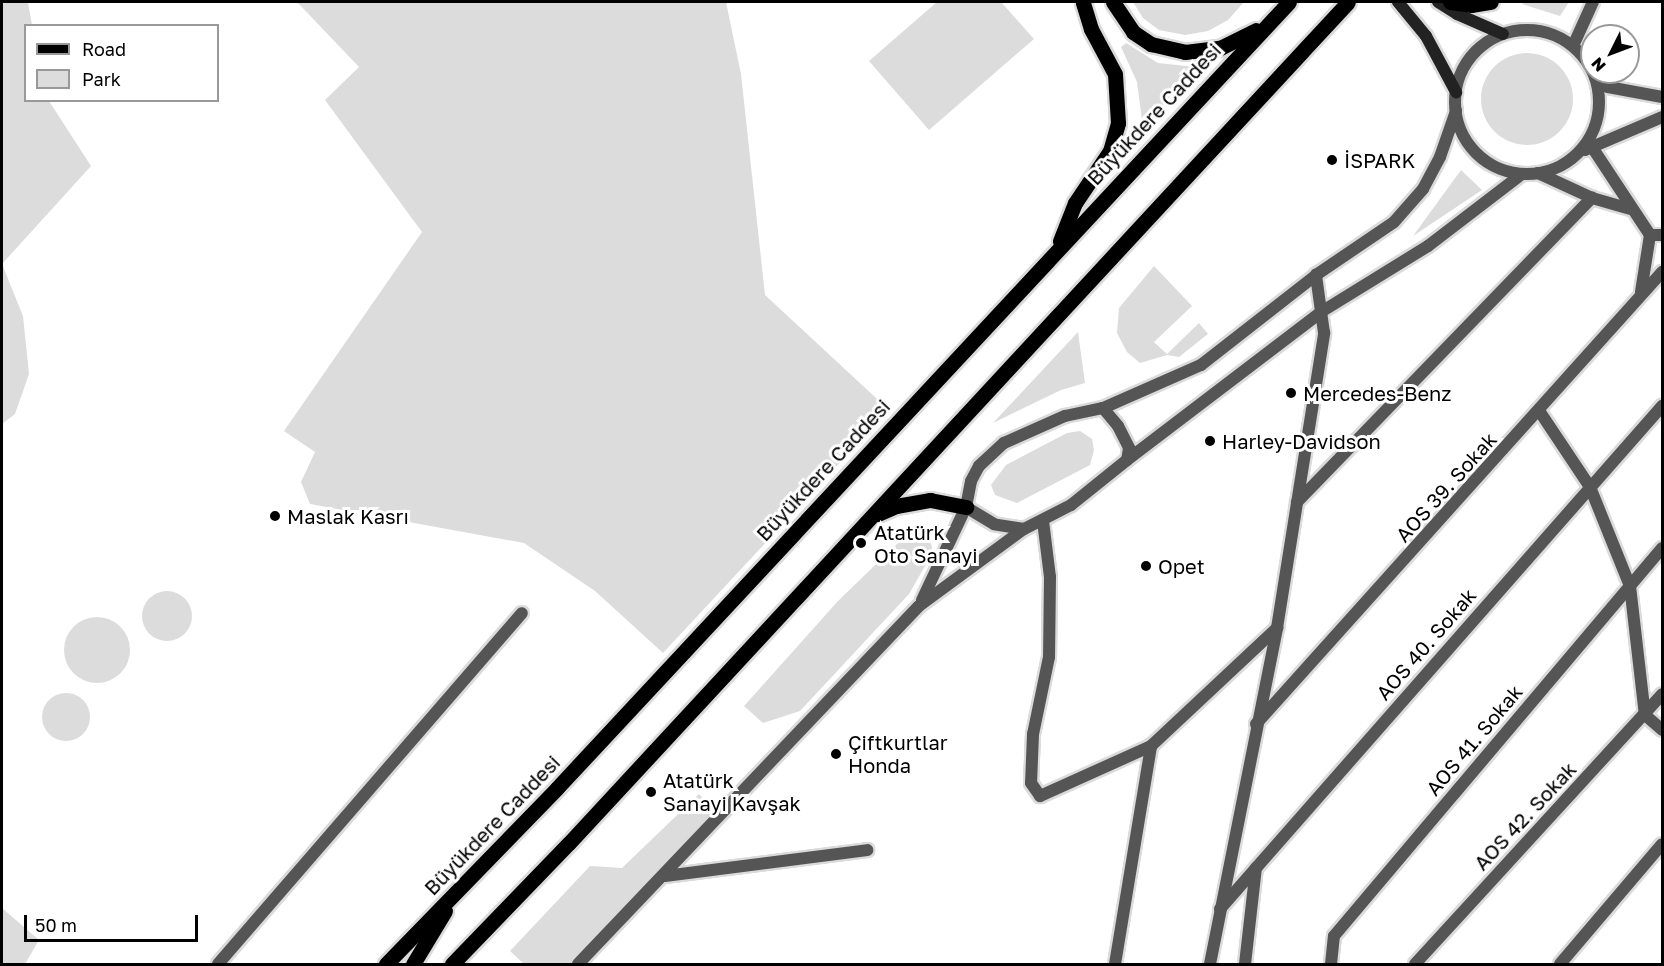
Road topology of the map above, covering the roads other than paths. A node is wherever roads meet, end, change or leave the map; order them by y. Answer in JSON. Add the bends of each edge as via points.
{"nodes":[{"id":1,"x":1083,"y":2,"type":"edge"},
{"id":2,"x":1113,"y":2,"type":"edge"},
{"id":3,"x":1348,"y":2,"type":"edge"},
{"id":4,"x":1398,"y":2,"type":"edge"},
{"id":5,"x":1438,"y":2,"type":"edge"},
{"id":6,"x":1450,"y":2,"type":"edge"},
{"id":7,"x":1491,"y":2,"type":"edge"},
{"id":8,"x":1593,"y":2,"type":"edge"},
{"id":9,"x":1284,"y":6,"type":"edge"},
{"id":10,"x":1503,"y":34,"type":"junction"},
{"id":11,"x":1573,"y":46,"type":"junction"},
{"id":12,"x":1580,"y":56,"type":"edge"},
{"id":13,"x":1596,"y":84,"type":"edge"},
{"id":14,"x":1604,"y":84,"type":"edge"},
{"id":15,"x":1456,"y":92,"type":"junction"},
{"id":16,"x":1662,"y":97,"type":"edge"},
{"id":17,"x":1456,"y":111,"type":"junction"},
{"id":18,"x":1662,"y":117,"type":"edge"},
{"id":19,"x":1586,"y":149,"type":"junction"},
{"id":20,"x":1538,"y":173,"type":"junction"},
{"id":21,"x":1522,"y":174,"type":"junction"},
{"id":22,"x":1592,"y":198,"type":"junction"},
{"id":23,"x":1630,"y":209,"type":"junction"},
{"id":24,"x":1656,"y":235,"type":"edge"},
{"id":25,"x":1056,"y":249,"type":"junction"},
{"id":26,"x":1662,"y":272,"type":"edge"},
{"id":27,"x":1316,"y":275,"type":"junction"},
{"id":28,"x":1641,"y":292,"type":"junction"},
{"id":29,"x":1321,"y":312,"type":"junction"},
{"id":30,"x":1662,"y":406,"type":"edge"},
{"id":31,"x":1103,"y":408,"type":"junction"},
{"id":32,"x":1540,"y":412,"type":"junction"},
{"id":33,"x":1127,"y":460,"type":"junction"},
{"id":34,"x":1590,"y":487,"type":"junction"},
{"id":35,"x":1297,"y":502,"type":"junction"},
{"id":36,"x":966,"y":507,"type":"junction"},
{"id":37,"x":872,"y":516,"type":"junction"},
{"id":38,"x":1043,"y":521,"type":"junction"},
{"id":39,"x":1024,"y":529,"type":"junction"},
{"id":40,"x":1662,"y":548,"type":"edge"},
{"id":41,"x":1630,"y":586,"type":"junction"},
{"id":42,"x":919,"y":606,"type":"junction"},
{"id":43,"x":522,"y":613,"type":"dead end"},
{"id":44,"x":1277,"y":628,"type":"junction"},
{"id":45,"x":1662,"y":694,"type":"edge"},
{"id":46,"x":1645,"y":715,"type":"junction"},
{"id":47,"x":1256,"y":725,"type":"junction"},
{"id":48,"x":1662,"y":730,"type":"edge"},
{"id":49,"x":1151,"y":746,"type":"junction"},
{"id":50,"x":1662,"y":844,"type":"edge"},
{"id":51,"x":867,"y":850,"type":"dead end"},
{"id":52,"x":1256,"y":868,"type":"junction"},
{"id":53,"x":665,"y":876,"type":"junction"},
{"id":54,"x":450,"y":900,"type":"junction"},
{"id":55,"x":1219,"y":910,"type":"junction"},
{"id":56,"x":218,"y":964,"type":"edge"},
{"id":57,"x":386,"y":964,"type":"edge"},
{"id":58,"x":413,"y":964,"type":"edge"},
{"id":59,"x":452,"y":964,"type":"edge"},
{"id":60,"x":578,"y":964,"type":"edge"},
{"id":61,"x":1115,"y":964,"type":"edge"},
{"id":62,"x":1210,"y":964,"type":"edge"},
{"id":63,"x":1245,"y":964,"type":"edge"},
{"id":64,"x":1331,"y":964,"type":"edge"},
{"id":65,"x":1415,"y":964,"type":"edge"},
{"id":66,"x":1560,"y":964,"type":"edge"}],
"edges":[{"from":1,"to":25,"type":"main road","via":[[1091,29],[1115,74],[1118,123],[1110,151],[1075,203]]},
{"from":2,"to":9,"type":"main road","via":[[1133,32],[1151,44],[1185,52],[1220,48],[1249,35]]},
{"from":3,"to":37,"type":"main road"},
{"from":4,"to":15,"type":"street","via":[[1426,36]]},
{"from":5,"to":10,"type":"street"},
{"from":6,"to":7,"type":"main road"},
{"from":8,"to":11,"type":"street"},
{"from":9,"to":25,"type":"main road","name":"Büyükdere Caddesi"},
{"from":10,"to":11,"type":"street","via":[[1539,31]]},
{"from":10,"to":15,"type":"street","via":[[1471,56]]},
{"from":11,"to":12,"type":"street"},
{"from":13,"to":19,"type":"street","via":[[1598,116]]},
{"from":14,"to":16,"type":"street"},
{"from":15,"to":17,"type":"street"},
{"from":17,"to":21,"type":"street","via":[[1471,147],[1503,170]]},
{"from":17,"to":27,"type":"street","via":[[1440,157],[1423,189],[1394,222]]},
{"from":18,"to":19,"type":"street"},
{"from":19,"to":20,"type":"street","via":[[1561,166]]},
{"from":19,"to":23,"type":"street"},
{"from":20,"to":21,"type":"street"},
{"from":20,"to":22,"type":"street"},
{"from":21,"to":29,"type":"street","via":[[1428,246]]},
{"from":22,"to":23,"type":"street"},
{"from":22,"to":35,"type":"street"},
{"from":23,"to":24,"type":"street"},
{"from":24,"to":28,"type":"street"},
{"from":25,"to":54,"type":"main road","name":"Büyükdere Caddesi"},
{"from":26,"to":28,"type":"street","name":"AOS 39. Sokak"},
{"from":27,"to":29,"type":"street"},
{"from":27,"to":31,"type":"street","via":[[1201,365]]},
{"from":28,"to":32,"type":"street","name":"AOS 39. Sokak"},
{"from":29,"to":33,"type":"street"},
{"from":29,"to":35,"type":"street","via":[[1324,333]]},
{"from":30,"to":34,"type":"street","name":"AOS 40. Sokak"},
{"from":31,"to":33,"type":"street","via":[[1129,448]]},
{"from":31,"to":36,"type":"street","via":[[1065,416],[1004,443],[979,465]]},
{"from":32,"to":34,"type":"street"},
{"from":32,"to":47,"type":"street","name":"AOS 39. Sokak"},
{"from":33,"to":38,"type":"street","via":[[1071,505]]},
{"from":34,"to":41,"type":"street"},
{"from":34,"to":52,"type":"street","name":"AOS 40. Sokak"},
{"from":35,"to":44,"type":"street"},
{"from":36,"to":37,"type":"main road","via":[[930,500],[896,506]]},
{"from":36,"to":39,"type":"street","via":[[994,524]]},
{"from":36,"to":42,"type":"street"},
{"from":37,"to":59,"type":"main road"},
{"from":38,"to":39,"type":"street"},
{"from":38,"to":49,"type":"street","via":[[1050,577],[1049,657],[1033,734],[1031,783],[1040,796]]},
{"from":39,"to":42,"type":"street"},
{"from":40,"to":41,"type":"street","name":"AOS 41. Sokak"},
{"from":41,"to":46,"type":"street"},
{"from":41,"to":64,"type":"street","name":"AOS 41. Sokak","via":[[1334,936]]},
{"from":42,"to":53,"type":"street"},
{"from":43,"to":56,"type":"street"},
{"from":44,"to":47,"type":"street"},
{"from":44,"to":49,"type":"street"},
{"from":45,"to":46,"type":"street","name":"AOS 42. Sokak"},
{"from":46,"to":48,"type":"street"},
{"from":46,"to":65,"type":"street","name":"AOS 42. Sokak"},
{"from":47,"to":55,"type":"street"},
{"from":49,"to":61,"type":"street"},
{"from":50,"to":66,"type":"street"},
{"from":51,"to":53,"type":"street"},
{"from":52,"to":55,"type":"street","name":"AOS 40. Sokak"},
{"from":52,"to":63,"type":"street"},
{"from":53,"to":60,"type":"street"},
{"from":54,"to":57,"type":"main road","name":"Büyükdere Caddesi"},
{"from":54,"to":58,"type":"main road"},
{"from":55,"to":62,"type":"street"}]}
